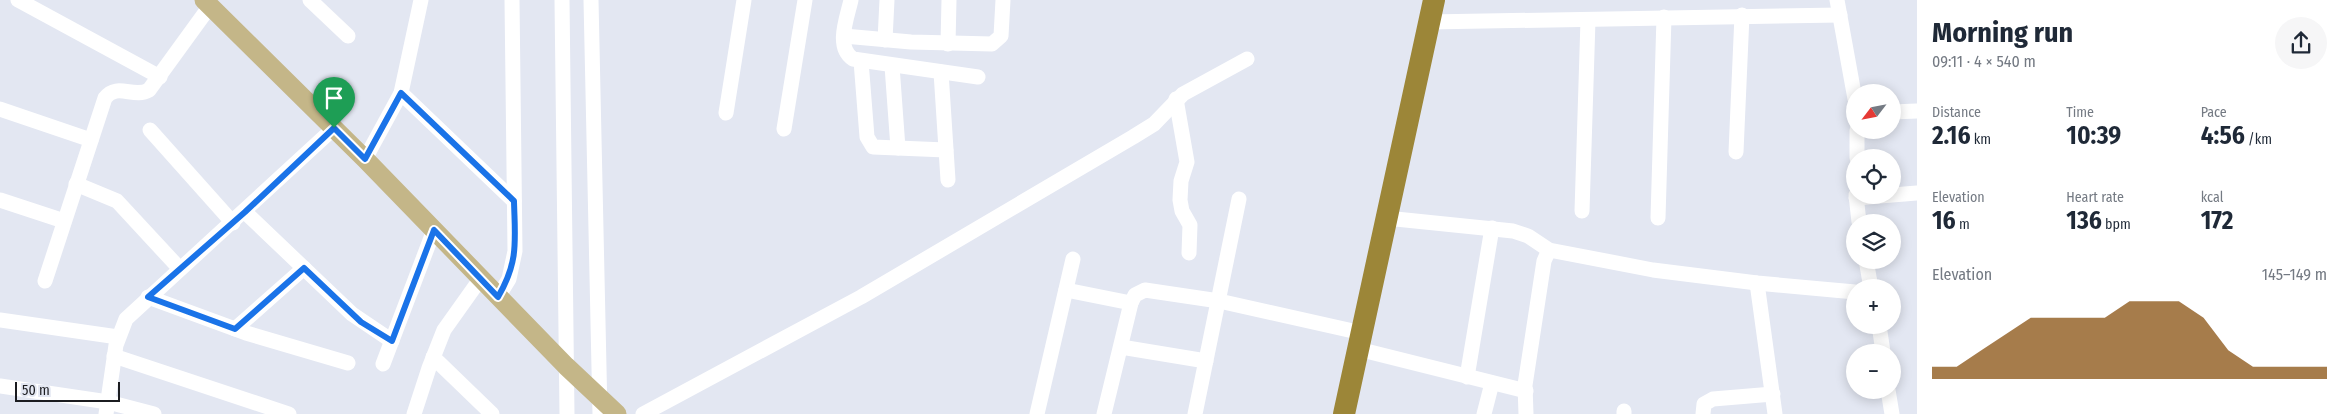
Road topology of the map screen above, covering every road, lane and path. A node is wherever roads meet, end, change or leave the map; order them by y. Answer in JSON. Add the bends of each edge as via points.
{"nodes":[{"id":1,"x":18,"y":0,"type":"edge"},
{"id":2,"x":310,"y":0,"type":"edge"},
{"id":3,"x":421,"y":0,"type":"edge"},
{"id":4,"x":512,"y":0,"type":"edge"},
{"id":5,"x":562,"y":0,"type":"edge"},
{"id":6,"x":591,"y":0,"type":"edge"},
{"id":7,"x":744,"y":0,"type":"edge"},
{"id":8,"x":805,"y":0,"type":"edge"},
{"id":9,"x":851,"y":0,"type":"edge"},
{"id":10,"x":887,"y":0,"type":"edge"},
{"id":11,"x":949,"y":0,"type":"edge"},
{"id":12,"x":1003,"y":0,"type":"edge"},
{"id":13,"x":1434,"y":0,"type":"edge"},
{"id":14,"x":207,"y":3,"type":"edge"},
{"id":15,"x":1838,"y":7,"type":"edge"},
{"id":16,"x":1742,"y":15,"type":"junction"},
{"id":17,"x":1664,"y":17,"type":"junction"},
{"id":18,"x":1588,"y":20,"type":"junction"},
{"id":19,"x":1429,"y":22,"type":"junction"},
{"id":20,"x":348,"y":36,"type":"dead end"},
{"id":21,"x":844,"y":36,"type":"junction"},
{"id":22,"x":885,"y":40,"type":"junction"},
{"id":23,"x":948,"y":44,"type":"junction"},
{"id":24,"x":1247,"y":59,"type":"dead end"},
{"id":25,"x":861,"y":61,"type":"junction"},
{"id":26,"x":892,"y":66,"type":"junction"},
{"id":27,"x":941,"y":72,"type":"junction"},
{"id":28,"x":160,"y":77,"type":"junction"},
{"id":29,"x":978,"y":77,"type":"dead end"},
{"id":30,"x":1852,"y":84,"type":"edge"},
{"id":31,"x":401,"y":93,"type":"junction"},
{"id":32,"x":1176,"y":99,"type":"junction"},
{"id":33,"x":0,"y":109,"type":"edge"},
{"id":34,"x":1917,"y":111,"type":"edge"},
{"id":35,"x":1901,"y":112,"type":"edge"},
{"id":36,"x":726,"y":113,"type":"dead end"},
{"id":37,"x":334,"y":128,"type":"junction"},
{"id":38,"x":784,"y":129,"type":"dead end"},
{"id":39,"x":150,"y":130,"type":"dead end"},
{"id":40,"x":91,"y":140,"type":"junction"},
{"id":41,"x":898,"y":148,"type":"junction"},
{"id":42,"x":946,"y":150,"type":"junction"},
{"id":43,"x":1736,"y":152,"type":"dead end"},
{"id":44,"x":365,"y":159,"type":"junction"},
{"id":45,"x":948,"y":180,"type":"dead end"},
{"id":46,"x":76,"y":184,"type":"junction"},
{"id":47,"x":1917,"y":193,"type":"edge"},
{"id":48,"x":1901,"y":194,"type":"edge"},
{"id":49,"x":1239,"y":199,"type":"dead end"},
{"id":50,"x":0,"y":200,"type":"edge"},
{"id":51,"x":514,"y":201,"type":"junction"},
{"id":52,"x":1582,"y":211,"type":"dead end"},
{"id":53,"x":245,"y":212,"type":"junction"},
{"id":54,"x":1386,"y":218,"type":"junction"},
{"id":55,"x":1658,"y":218,"type":"dead end"},
{"id":56,"x":64,"y":221,"type":"junction"},
{"id":57,"x":233,"y":222,"type":"junction"},
{"id":58,"x":1492,"y":228,"type":"junction"},
{"id":59,"x":434,"y":230,"type":"junction"},
{"id":60,"x":1549,"y":250,"type":"junction"},
{"id":61,"x":1189,"y":253,"type":"dead end"},
{"id":62,"x":1074,"y":259,"type":"dead end"},
{"id":63,"x":304,"y":268,"type":"junction"},
{"id":64,"x":180,"y":269,"type":"junction"},
{"id":65,"x":481,"y":278,"type":"junction"},
{"id":66,"x":45,"y":281,"type":"dead end"},
{"id":67,"x":1757,"y":283,"type":"junction"},
{"id":68,"x":1066,"y":290,"type":"junction"},
{"id":69,"x":1846,"y":291,"type":"edge"},
{"id":70,"x":148,"y":297,"type":"junction"},
{"id":71,"x":498,"y":297,"type":"junction"},
{"id":72,"x":1219,"y":301,"type":"junction"},
{"id":73,"x":1131,"y":303,"type":"junction"},
{"id":74,"x":0,"y":320,"type":"edge"},
{"id":75,"x":235,"y":329,"type":"junction"},
{"id":76,"x":118,"y":337,"type":"junction"},
{"id":77,"x":392,"y":341,"type":"junction"},
{"id":78,"x":1360,"y":341,"type":"junction"},
{"id":79,"x":1121,"y":347,"type":"junction"},
{"id":80,"x":114,"y":356,"type":"junction"},
{"id":81,"x":433,"y":357,"type":"junction"},
{"id":82,"x":1206,"y":362,"type":"junction"},
{"id":83,"x":348,"y":363,"type":"dead end"},
{"id":84,"x":383,"y":364,"type":"dead end"},
{"id":85,"x":570,"y":370,"type":"junction"},
{"id":86,"x":1467,"y":377,"type":"junction"},
{"id":87,"x":1492,"y":383,"type":"junction"},
{"id":88,"x":0,"y":386,"type":"edge"},
{"id":89,"x":1526,"y":391,"type":"junction"},
{"id":90,"x":1773,"y":394,"type":"junction"},
{"id":91,"x":1890,"y":399,"type":"edge"},
{"id":92,"x":598,"y":401,"type":"edge"},
{"id":93,"x":107,"y":408,"type":"edge"},
{"id":94,"x":154,"y":414,"type":"edge"},
{"id":95,"x":289,"y":414,"type":"edge"},
{"id":96,"x":414,"y":414,"type":"edge"},
{"id":97,"x":492,"y":414,"type":"edge"},
{"id":98,"x":567,"y":414,"type":"edge"},
{"id":99,"x":617,"y":414,"type":"edge"},
{"id":100,"x":643,"y":414,"type":"edge"},
{"id":101,"x":1037,"y":414,"type":"edge"},
{"id":102,"x":1104,"y":414,"type":"edge"},
{"id":103,"x":1195,"y":414,"type":"edge"},
{"id":104,"x":1344,"y":414,"type":"edge"},
{"id":105,"x":1484,"y":414,"type":"edge"},
{"id":106,"x":1526,"y":414,"type":"edge"},
{"id":107,"x":1703,"y":414,"type":"edge"},
{"id":108,"x":1775,"y":414,"type":"edge"},
{"id":109,"x":1892,"y":414,"type":"edge"}],
"edges":[{"from":1,"to":28,"type":"street"},
{"from":2,"to":20,"type":"street"},
{"from":3,"to":31,"type":"street"},
{"from":4,"to":51,"type":"street"},
{"from":5,"to":85,"type":"street"},
{"from":6,"to":92,"type":"street"},
{"from":7,"to":36,"type":"street"},
{"from":8,"to":38,"type":"street"},
{"from":9,"to":21,"type":"street"},
{"from":10,"to":22,"type":"street"},
{"from":11,"to":23,"type":"street"},
{"from":12,"to":23,"type":"street","via":[[998,41],[981,45]]},
{"from":13,"to":19,"type":"highway"},
{"from":14,"to":28,"type":"street"},
{"from":14,"to":37,"type":"main road"},
{"from":15,"to":16,"type":"street"},
{"from":15,"to":30,"type":"street"},
{"from":16,"to":17,"type":"street"},
{"from":16,"to":43,"type":"street"},
{"from":17,"to":18,"type":"street"},
{"from":17,"to":55,"type":"street"},
{"from":18,"to":19,"type":"street"},
{"from":18,"to":52,"type":"street"},
{"from":19,"to":54,"type":"highway"},
{"from":21,"to":22,"type":"street"},
{"from":21,"to":25,"type":"street","via":[[844,51]]},
{"from":22,"to":23,"type":"street"},
{"from":24,"to":32,"type":"street"},
{"from":25,"to":26,"type":"street"},
{"from":25,"to":41,"type":"street","via":[[867,137],[873,147]]},
{"from":26,"to":27,"type":"street"},
{"from":26,"to":41,"type":"street"},
{"from":27,"to":29,"type":"street"},
{"from":27,"to":42,"type":"street"},
{"from":28,"to":40,"type":"street","via":[[144,93],[110,92]]},
{"from":31,"to":44,"type":"street"},
{"from":31,"to":51,"type":"street"},
{"from":32,"to":61,"type":"street","via":[[1187,162],[1180,200],[1190,225]]},
{"from":32,"to":100,"type":"street","via":[[1154,124],[1134,138],[861,297]]},
{"from":33,"to":40,"type":"street"},
{"from":34,"to":35,"type":"street"},
{"from":37,"to":44,"type":"main road"},
{"from":37,"to":53,"type":"street"},
{"from":39,"to":57,"type":"street"},
{"from":40,"to":46,"type":"street"},
{"from":41,"to":42,"type":"street"},
{"from":42,"to":45,"type":"street"},
{"from":44,"to":59,"type":"main road"},
{"from":46,"to":56,"type":"street"},
{"from":46,"to":64,"type":"street","via":[[117,201]]},
{"from":47,"to":48,"type":"street"},
{"from":49,"to":72,"type":"street"},
{"from":50,"to":56,"type":"street"},
{"from":51,"to":71,"type":"street","via":[[513,267]]},
{"from":53,"to":57,"type":"street"},
{"from":53,"to":63,"type":"street"},
{"from":54,"to":58,"type":"street"},
{"from":54,"to":78,"type":"highway"},
{"from":56,"to":66,"type":"street"},
{"from":57,"to":64,"type":"street"},
{"from":58,"to":60,"type":"street","via":[[1522,233]]},
{"from":58,"to":86,"type":"street"},
{"from":59,"to":65,"type":"main road"},
{"from":59,"to":77,"type":"street"},
{"from":60,"to":67,"type":"street","via":[[1653,270]]},
{"from":60,"to":89,"type":"street","via":[[1544,261]]},
{"from":62,"to":68,"type":"street"},
{"from":63,"to":75,"type":"street"},
{"from":63,"to":77,"type":"street","via":[[361,322]]},
{"from":64,"to":70,"type":"street"},
{"from":65,"to":71,"type":"main road"},
{"from":65,"to":81,"type":"street","via":[[444,330]]},
{"from":67,"to":69,"type":"street"},
{"from":67,"to":90,"type":"street"},
{"from":68,"to":73,"type":"street"},
{"from":68,"to":101,"type":"street"},
{"from":70,"to":75,"type":"street"},
{"from":70,"to":76,"type":"street","via":[[126,319]]},
{"from":71,"to":85,"type":"main road"},
{"from":72,"to":73,"type":"street","via":[[1145,290],[1135,295]]},
{"from":72,"to":78,"type":"street"},
{"from":72,"to":82,"type":"street"},
{"from":73,"to":79,"type":"street"},
{"from":74,"to":76,"type":"street"},
{"from":75,"to":83,"type":"street"},
{"from":76,"to":80,"type":"street"},
{"from":77,"to":84,"type":"street"},
{"from":78,"to":86,"type":"street"},
{"from":78,"to":104,"type":"highway"},
{"from":79,"to":82,"type":"street"},
{"from":79,"to":102,"type":"street"},
{"from":80,"to":93,"type":"street"},
{"from":80,"to":95,"type":"street"},
{"from":81,"to":96,"type":"street"},
{"from":81,"to":97,"type":"street"},
{"from":82,"to":103,"type":"street"},
{"from":85,"to":92,"type":"main road"},
{"from":85,"to":98,"type":"street"},
{"from":86,"to":87,"type":"street"},
{"from":87,"to":89,"type":"street"},
{"from":87,"to":105,"type":"street"},
{"from":88,"to":93,"type":"street"},
{"from":89,"to":106,"type":"street"},
{"from":90,"to":107,"type":"street","via":[[1713,398],[1704,404]]},
{"from":90,"to":108,"type":"street"},
{"from":91,"to":109,"type":"street"},
{"from":92,"to":99,"type":"main road"},
{"from":93,"to":94,"type":"street"}]}
